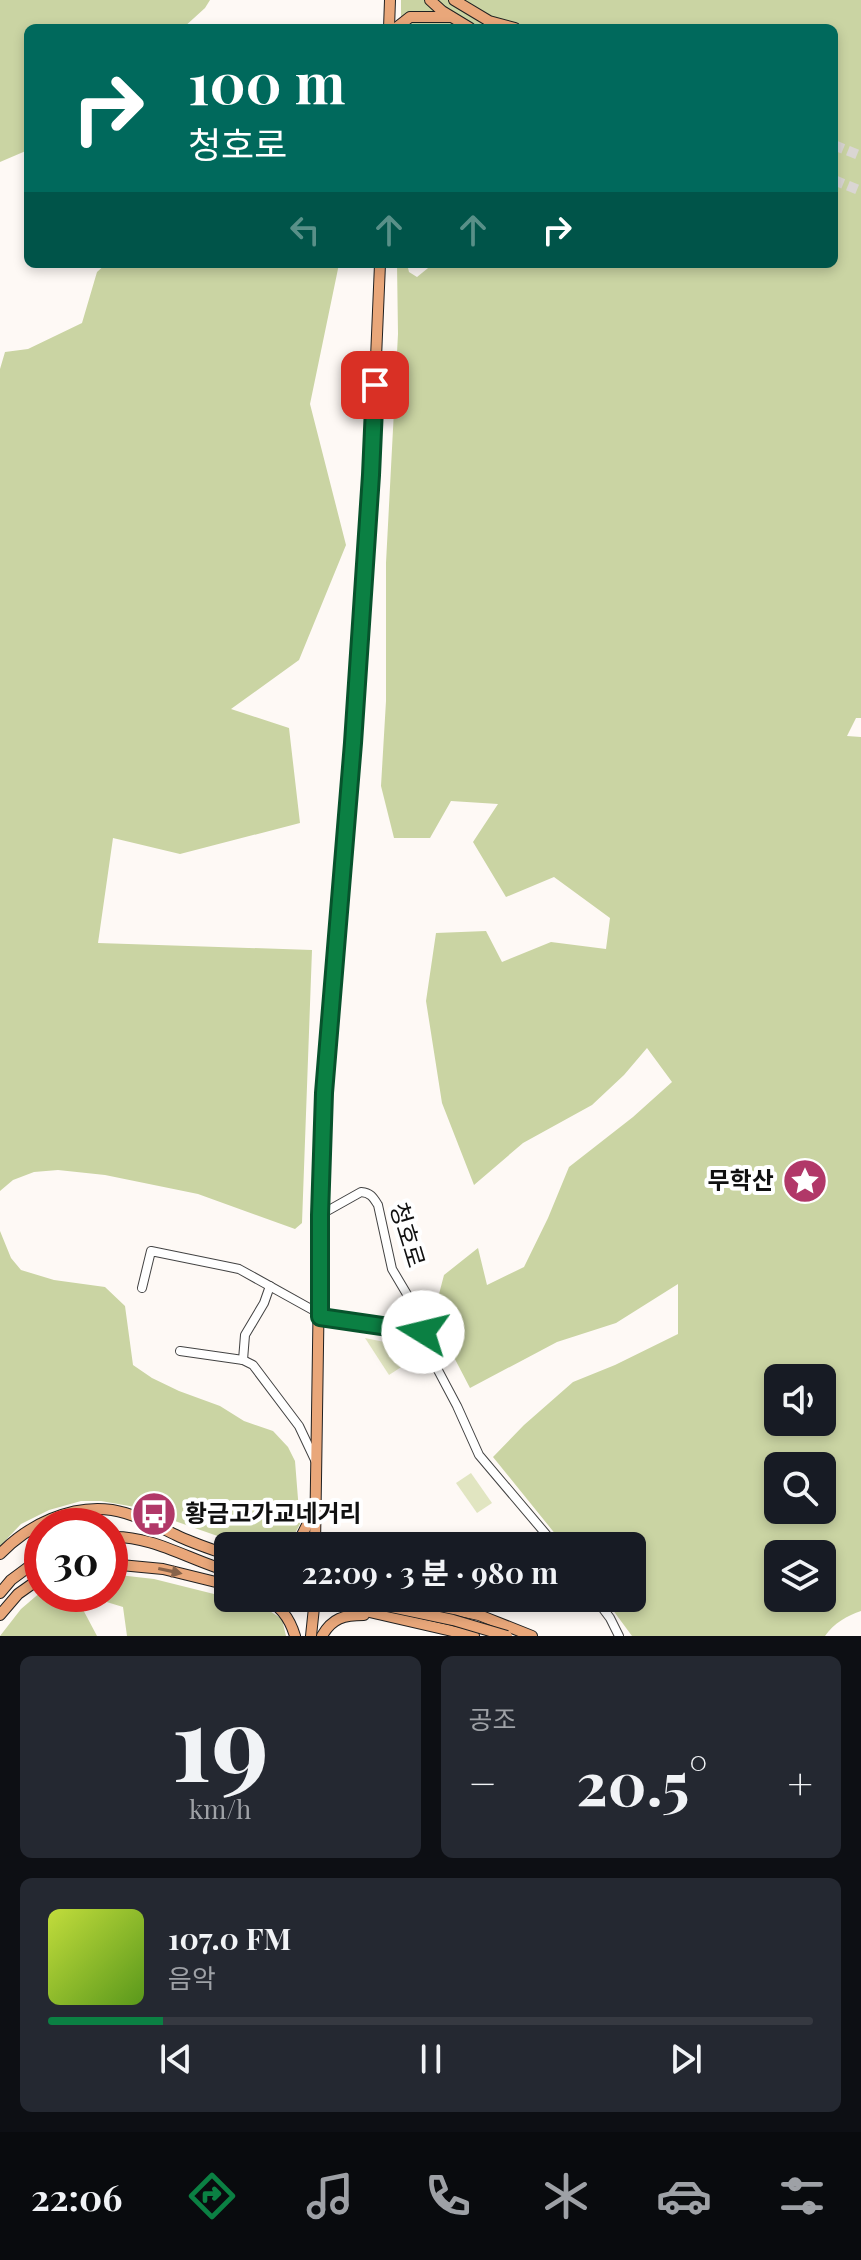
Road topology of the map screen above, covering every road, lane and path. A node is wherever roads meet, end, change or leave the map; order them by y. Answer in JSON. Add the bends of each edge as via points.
{"nodes":[{"id":1,"x":390,"y":0,"type":"edge"},
{"id":2,"x":430,"y":0,"type":"edge"},
{"id":3,"x":454,"y":0,"type":"edge"},
{"id":4,"x":451,"y":17,"type":"junction"},
{"id":5,"x":389,"y":24,"type":"edge"},
{"id":6,"x":401,"y":24,"type":"edge"},
{"id":7,"x":463,"y":24,"type":"edge"},
{"id":8,"x":500,"y":24,"type":"edge"},
{"id":9,"x":380,"y":268,"type":"edge"},
{"id":10,"x":320,"y":1215,"type":"junction"},
{"id":11,"x":270,"y":1286,"type":"junction"},
{"id":12,"x":142,"y":1288,"type":"dead end"},
{"id":13,"x":320,"y":1315,"type":"junction"},
{"id":14,"x":423,"y":1332,"type":"junction"},
{"id":15,"x":180,"y":1351,"type":"dead end"},
{"id":16,"x":243,"y":1360,"type":"junction"},
{"id":17,"x":318,"y":1466,"type":"junction"},
{"id":18,"x":317,"y":1502,"type":"junction"},
{"id":19,"x":303,"y":1532,"type":"edge"},
{"id":20,"x":316,"y":1532,"type":"edge"},
{"id":21,"x":321,"y":1532,"type":"edge"},
{"id":22,"x":544,"y":1532,"type":"edge"},
{"id":23,"x":128,"y":1538,"type":"edge"},
{"id":24,"x":214,"y":1550,"type":"edge"},
{"id":25,"x":0,"y":1554,"type":"edge"},
{"id":26,"x":128,"y":1566,"type":"edge"},
{"id":27,"x":214,"y":1566,"type":"edge"},
{"id":28,"x":24,"y":1570,"type":"edge"},
{"id":29,"x":214,"y":1582,"type":"edge"},
{"id":30,"x":24,"y":1590,"type":"edge"},
{"id":31,"x":0,"y":1593,"type":"edge"},
{"id":32,"x":283,"y":1612,"type":"edge"},
{"id":33,"x":314,"y":1612,"type":"edge"},
{"id":34,"x":368,"y":1612,"type":"edge"},
{"id":35,"x":379,"y":1612,"type":"edge"},
{"id":36,"x":415,"y":1612,"type":"edge"},
{"id":37,"x":465,"y":1612,"type":"edge"},
{"id":38,"x":606,"y":1612,"type":"edge"},
{"id":39,"x":0,"y":1615,"type":"edge"},
{"id":40,"x":381,"y":1615,"type":"junction"},
{"id":41,"x":295,"y":1636,"type":"edge"},
{"id":42,"x":311,"y":1636,"type":"edge"},
{"id":43,"x":322,"y":1636,"type":"edge"},
{"id":44,"x":474,"y":1636,"type":"edge"},
{"id":45,"x":507,"y":1636,"type":"edge"},
{"id":46,"x":532,"y":1636,"type":"edge"},
{"id":47,"x":619,"y":1636,"type":"edge"}],
"edges":[{"from":1,"to":5,"type":"main road"},
{"from":2,"to":4,"type":"main road"},
{"from":3,"to":8,"type":"main road"},
{"from":4,"to":6,"type":"main road","via":[[410,17]]},
{"from":4,"to":7,"type":"main road"},
{"from":9,"to":10,"type":"main road","via":[[371,475],[324,1093]]},
{"from":10,"to":13,"type":"main road"},
{"from":10,"to":14,"type":"street","name":"청호로","via":[[361,1192],[373,1196],[392,1269],[421,1318]]},
{"from":11,"to":12,"type":"street","via":[[239,1269],[151,1251]]},
{"from":11,"to":13,"type":"street"},
{"from":11,"to":16,"type":"street","via":[[245,1335]]},
{"from":13,"to":14,"type":"street"},
{"from":13,"to":17,"type":"main road"},
{"from":14,"to":22,"type":"street","via":[[479,1455]]},
{"from":15,"to":16,"type":"street"},
{"from":16,"to":17,"type":"street","via":[[253,1365],[299,1426]]},
{"from":17,"to":18,"type":"main road"},
{"from":18,"to":19,"type":"main road"},
{"from":18,"to":20,"type":"main road"},
{"from":18,"to":21,"type":"main road"},
{"from":23,"to":27,"type":"main road"},
{"from":24,"to":25,"type":"main road","via":[[147,1520],[111,1510],[76,1510],[46,1521]]},
{"from":26,"to":29,"type":"main road","one_way":true},
{"from":28,"to":31,"type":"main road"},
{"from":30,"to":39,"type":"main road"},
{"from":32,"to":41,"type":"main road"},
{"from":33,"to":42,"type":"main road"},
{"from":34,"to":40,"type":"main road"},
{"from":35,"to":40,"type":"main road"},
{"from":36,"to":45,"type":"main road","bridge":true},
{"from":37,"to":46,"type":"main road"},
{"from":38,"to":47,"type":"street"},
{"from":40,"to":43,"type":"main road","via":[[345,1616]]},
{"from":40,"to":44,"type":"main road"}]}
